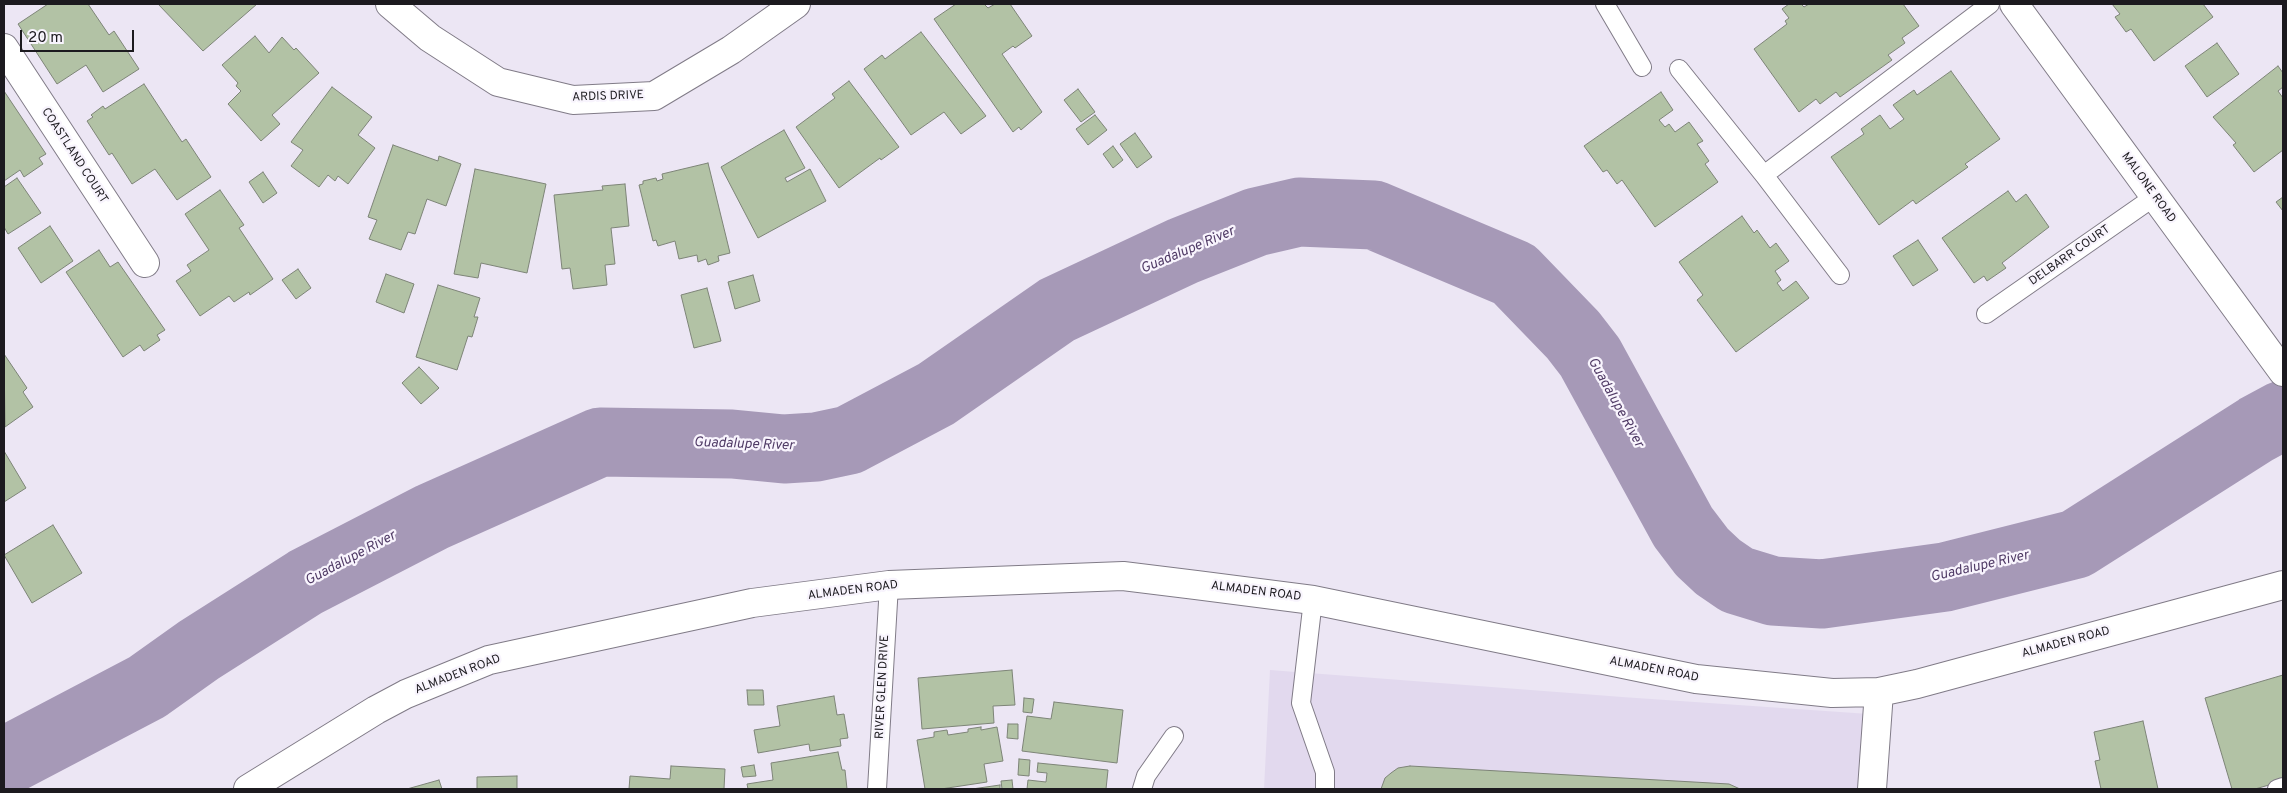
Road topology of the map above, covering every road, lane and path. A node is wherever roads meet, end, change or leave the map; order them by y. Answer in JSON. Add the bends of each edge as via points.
{"nodes":[{"id":1,"x":390,"y":4,"type":"edge"},
{"id":2,"x":796,"y":4,"type":"edge"},
{"id":3,"x":1605,"y":4,"type":"edge"},
{"id":4,"x":1990,"y":4,"type":"edge"},
{"id":5,"x":2014,"y":4,"type":"edge"},
{"id":6,"x":4,"y":48,"type":"edge"},
{"id":7,"x":1642,"y":67,"type":"dead end"},
{"id":8,"x":1678,"y":69,"type":"dead end"},
{"id":9,"x":1764,"y":175,"type":"junction"},
{"id":10,"x":2154,"y":197,"type":"junction"},
{"id":11,"x":145,"y":263,"type":"dead end"},
{"id":12,"x":1840,"y":275,"type":"dead end"},
{"id":13,"x":1986,"y":314,"type":"dead end"},
{"id":14,"x":2283,"y":372,"type":"edge"},
{"id":15,"x":2283,"y":584,"type":"edge"},
{"id":16,"x":889,"y":585,"type":"junction"},
{"id":17,"x":1313,"y":600,"type":"junction"},
{"id":18,"x":1879,"y":692,"type":"junction"},
{"id":19,"x":1174,"y":736,"type":"dead end"},
{"id":20,"x":2283,"y":787,"type":"edge"},
{"id":21,"x":248,"y":789,"type":"edge"},
{"id":22,"x":877,"y":789,"type":"edge"},
{"id":23,"x":1142,"y":789,"type":"edge"},
{"id":24,"x":1325,"y":789,"type":"edge"},
{"id":25,"x":1872,"y":789,"type":"edge"},
{"id":26,"x":2277,"y":789,"type":"edge"}],
"edges":[{"from":1,"to":2,"type":"street","name":"ARDIS DRIVE","via":[[430,38],[498,82],[573,100],[654,96],[732,50]]},
{"from":3,"to":7,"type":"lane"},
{"from":4,"to":9,"type":"lane"},
{"from":5,"to":10,"type":"street","name":"MALONE ROAD"},
{"from":6,"to":11,"type":"street","name":"COASTLAND COURT"},
{"from":8,"to":9,"type":"lane"},
{"from":9,"to":12,"type":"lane"},
{"from":10,"to":13,"type":"lane","name":"DELBARR COURT"},
{"from":10,"to":14,"type":"street","name":"MALONE ROAD"},
{"from":15,"to":18,"type":"street","name":"ALMADEN ROAD"},
{"from":16,"to":17,"type":"street","name":"ALMADEN ROAD","via":[[1123,576]]},
{"from":16,"to":21,"type":"street","name":"ALMADEN ROAD","via":[[752,603],[489,660],[376,710]]},
{"from":16,"to":22,"type":"lane","name":"RIVER GLEN DRIVE"},
{"from":17,"to":18,"type":"street","name":"ALMADEN ROAD","via":[[1696,679],[1832,692]]},
{"from":17,"to":24,"type":"lane","via":[[1301,703],[1325,772]]},
{"from":18,"to":25,"type":"street"},
{"from":19,"to":23,"type":"lane","via":[[1146,776]]},
{"from":20,"to":26,"type":"lane"}]}
